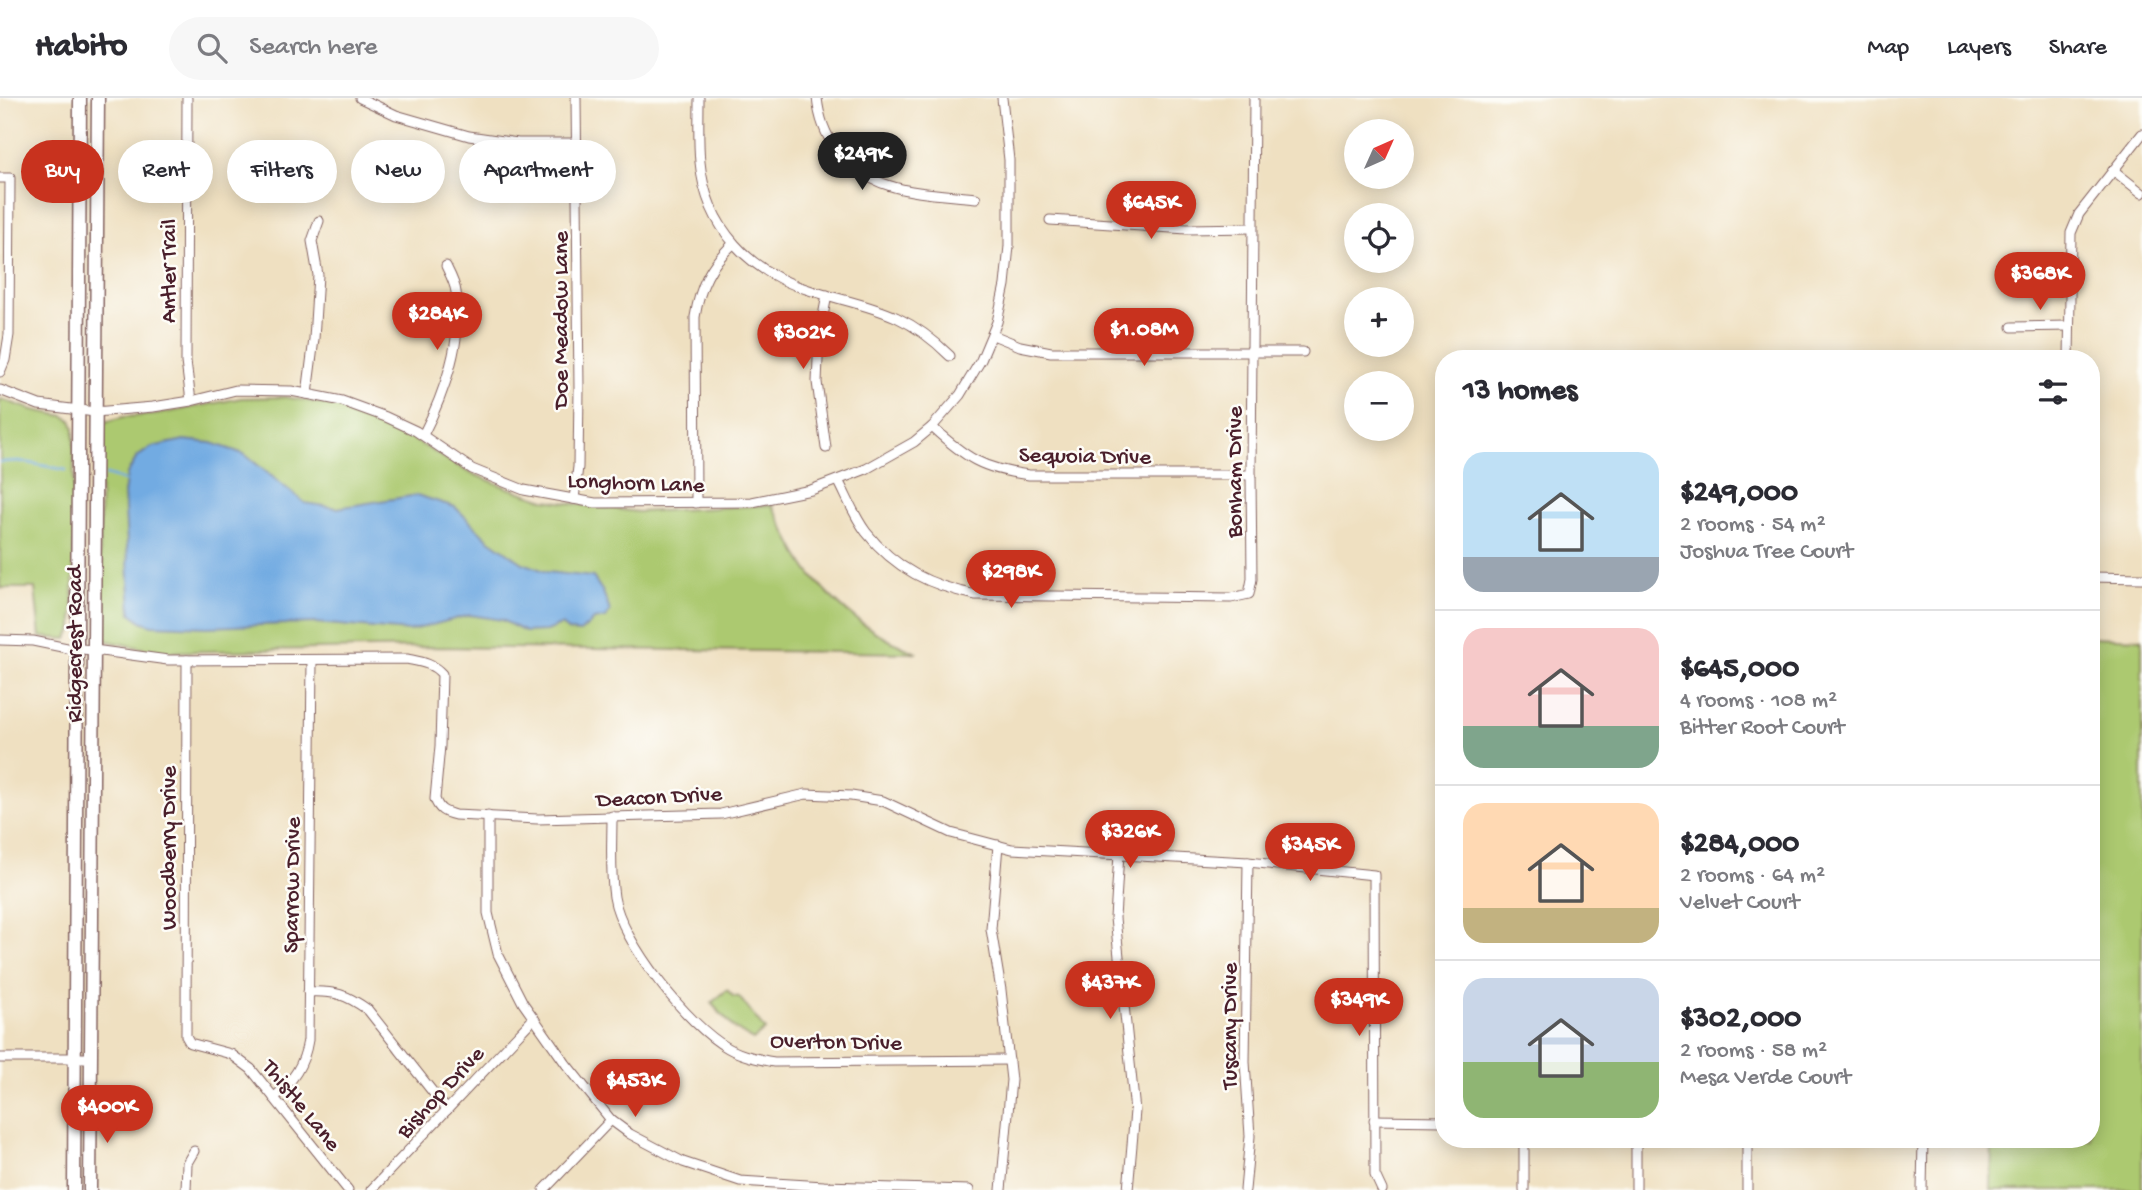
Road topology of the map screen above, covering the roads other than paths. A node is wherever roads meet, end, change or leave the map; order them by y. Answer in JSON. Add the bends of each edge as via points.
{"nodes":[{"id":1,"x":80,"y":98,"type":"edge"},
{"id":2,"x":98,"y":98,"type":"edge"},
{"id":3,"x":187,"y":98,"type":"edge"},
{"id":4,"x":360,"y":98,"type":"edge"},
{"id":5,"x":576,"y":98,"type":"edge"},
{"id":6,"x":699,"y":98,"type":"edge"},
{"id":7,"x":817,"y":98,"type":"edge"},
{"id":8,"x":1002,"y":98,"type":"edge"},
{"id":9,"x":1254,"y":98,"type":"edge"},
{"id":10,"x":2142,"y":134,"type":"edge"},
{"id":11,"x":497,"y":140,"type":"edge"},
{"id":12,"x":577,"y":140,"type":"edge"},
{"id":13,"x":2113,"y":170,"type":"junction"},
{"id":14,"x":0,"y":178,"type":"edge"},
{"id":15,"x":2142,"y":193,"type":"edge"},
{"id":16,"x":976,"y":198,"type":"dead end"},
{"id":17,"x":577,"y":203,"type":"edge"},
{"id":18,"x":1050,"y":220,"type":"dead end"},
{"id":19,"x":319,"y":221,"type":"dead end"},
{"id":20,"x":1252,"y":228,"type":"junction"},
{"id":21,"x":733,"y":244,"type":"junction"},
{"id":22,"x":446,"y":266,"type":"dead end"},
{"id":23,"x":827,"y":295,"type":"junction"},
{"id":24,"x":2012,"y":327,"type":"dead end"},
{"id":25,"x":2069,"y":327,"type":"junction"},
{"id":26,"x":993,"y":335,"type":"junction"},
{"id":27,"x":2069,"y":350,"type":"edge"},
{"id":28,"x":1303,"y":352,"type":"dead end"},
{"id":29,"x":1253,"y":354,"type":"junction"},
{"id":30,"x":950,"y":356,"type":"dead end"},
{"id":31,"x":0,"y":372,"type":"edge"},
{"id":32,"x":0,"y":390,"type":"edge"},
{"id":33,"x":307,"y":394,"type":"junction"},
{"id":34,"x":191,"y":401,"type":"junction"},
{"id":35,"x":78,"y":411,"type":"junction"},
{"id":36,"x":94,"y":412,"type":"junction"},
{"id":37,"x":932,"y":427,"type":"junction"},
{"id":38,"x":423,"y":435,"type":"junction"},
{"id":39,"x":826,"y":448,"type":"dead end"},
{"id":40,"x":1251,"y":475,"type":"junction"},
{"id":41,"x":838,"y":480,"type":"junction"},
{"id":42,"x":574,"y":499,"type":"junction"},
{"id":43,"x":696,"y":503,"type":"junction"},
{"id":44,"x":2100,"y":576,"type":"edge"},
{"id":45,"x":2142,"y":578,"type":"edge"},
{"id":46,"x":0,"y":640,"type":"edge"},
{"id":47,"x":78,"y":649,"type":"junction"},
{"id":48,"x":94,"y":650,"type":"junction"},
{"id":49,"x":187,"y":660,"type":"junction"},
{"id":50,"x":312,"y":660,"type":"junction"},
{"id":51,"x":488,"y":816,"type":"junction"},
{"id":52,"x":612,"y":816,"type":"junction"},
{"id":53,"x":998,"y":845,"type":"junction"},
{"id":54,"x":1119,"y":854,"type":"junction"},
{"id":55,"x":1248,"y":862,"type":"junction"},
{"id":56,"x":308,"y":992,"type":"junction"},
{"id":57,"x":534,"y":1018,"type":"junction"},
{"id":58,"x":186,"y":1036,"type":"joint"},
{"id":59,"x":0,"y":1058,"type":"edge"},
{"id":60,"x":75,"y":1058,"type":"junction"},
{"id":61,"x":91,"y":1058,"type":"junction"},
{"id":62,"x":1009,"y":1060,"type":"junction"},
{"id":63,"x":274,"y":1098,"type":"junction"},
{"id":64,"x":447,"y":1110,"type":"junction"},
{"id":65,"x":611,"y":1120,"type":"junction"},
{"id":66,"x":1374,"y":1120,"type":"junction"},
{"id":67,"x":1435,"y":1121,"type":"edge"},
{"id":68,"x":1524,"y":1148,"type":"edge"},
{"id":69,"x":1636,"y":1148,"type":"edge"},
{"id":70,"x":1747,"y":1148,"type":"edge"},
{"id":71,"x":1923,"y":1148,"type":"edge"},
{"id":72,"x":194,"y":1151,"type":"dead end"},
{"id":73,"x":74,"y":1190,"type":"edge"},
{"id":74,"x":90,"y":1190,"type":"edge"},
{"id":75,"x":186,"y":1190,"type":"edge"},
{"id":76,"x":348,"y":1190,"type":"edge"},
{"id":77,"x":371,"y":1190,"type":"edge"},
{"id":78,"x":544,"y":1190,"type":"edge"},
{"id":79,"x":969,"y":1190,"type":"edge"},
{"id":80,"x":1001,"y":1190,"type":"edge"},
{"id":81,"x":1128,"y":1190,"type":"edge"},
{"id":82,"x":1245,"y":1190,"type":"edge"},
{"id":83,"x":1382,"y":1190,"type":"edge"},
{"id":84,"x":1524,"y":1190,"type":"edge"},
{"id":85,"x":1636,"y":1190,"type":"edge"},
{"id":86,"x":1747,"y":1190,"type":"edge"},
{"id":87,"x":1922,"y":1190,"type":"edge"}],
"edges":[{"from":1,"to":35,"type":"main road","name":"Ridgecrest Road"},
{"from":2,"to":36,"type":"main road","name":"Ridgecrest Road"},
{"from":3,"to":34,"type":"street","name":"Antler Trail","via":[[186,362]]},
{"from":4,"to":11,"type":"street","via":[[396,115]]},
{"from":5,"to":12,"type":"street","name":"Doe Meadow Lane"},
{"from":6,"to":21,"type":"street","via":[[703,181]]},
{"from":7,"to":16,"type":"street","via":[[822,125],[833,145],[868,178],[907,190]]},
{"from":8,"to":26,"type":"street","name":"Longhorn Lane","via":[[1009,160],[1009,246]]},
{"from":9,"to":20,"type":"street","name":"Bonham Drive"},
{"from":10,"to":13,"type":"street"},
{"from":13,"to":15,"type":"street"},
{"from":13,"to":25,"type":"street","via":[[2071,233]]},
{"from":14,"to":31,"type":"street","via":[[10,178],[9,335]]},
{"from":17,"to":42,"type":"street","name":"Doe Meadow Lane","via":[[579,389]]},
{"from":18,"to":20,"type":"street","via":[[1187,229]]},
{"from":19,"to":33,"type":"street","via":[[312,241],[318,275]]},
{"from":20,"to":29,"type":"street","name":"Bonham Drive"},
{"from":21,"to":23,"type":"street","via":[[771,275]]},
{"from":21,"to":43,"type":"street","via":[[710,268],[695,317]]},
{"from":22,"to":38,"type":"street","via":[[456,290],[458,326],[446,383]]},
{"from":23,"to":30,"type":"street","via":[[904,320]]},
{"from":23,"to":39,"type":"street","via":[[817,382]]},
{"from":24,"to":25,"type":"street"},
{"from":25,"to":27,"type":"street"},
{"from":26,"to":29,"type":"street","via":[[1051,352]]},
{"from":26,"to":37,"type":"street","name":"Longhorn Lane","via":[[969,383]]},
{"from":28,"to":29,"type":"street"},
{"from":29,"to":40,"type":"street","name":"Bonham Drive"},
{"from":32,"to":35,"type":"street","name":"Longhorn Lane","via":[[39,405]]},
{"from":33,"to":34,"type":"street","name":"Longhorn Lane","via":[[236,390]]},
{"from":33,"to":38,"type":"street","name":"Longhorn Lane","via":[[342,401]]},
{"from":34,"to":36,"type":"street","name":"Longhorn Lane"},
{"from":35,"to":36,"type":"street","name":"Longhorn Lane"},
{"from":35,"to":47,"type":"main road","name":"Ridgecrest Road"},
{"from":36,"to":48,"type":"main road","name":"Ridgecrest Road"},
{"from":37,"to":40,"type":"street","name":"Sequoia Drive","via":[[972,460],[1008,472]]},
{"from":37,"to":41,"type":"street","name":"Longhorn Lane","via":[[897,453]]},
{"from":38,"to":42,"type":"street","name":"Longhorn Lane","via":[[472,469],[524,490]]},
{"from":40,"to":41,"type":"street","name":"Bonham Drive","via":[[1252,579],[1248,594],[1231,598],[976,595],[950,590],[925,580],[885,551],[866,531]]},
{"from":41,"to":43,"type":"street","name":"Longhorn Lane","via":[[752,502]]},
{"from":42,"to":43,"type":"street","name":"Longhorn Lane","via":[[618,504]]},
{"from":44,"to":45,"type":"street"},
{"from":46,"to":47,"type":"street","name":"Deacon Drive"},
{"from":47,"to":48,"type":"street","name":"Deacon Drive"},
{"from":47,"to":60,"type":"main road","name":"Ridgecrest Road"},
{"from":48,"to":49,"type":"street","name":"Deacon Drive"},
{"from":48,"to":61,"type":"main road","name":"Ridgecrest Road"},
{"from":49,"to":50,"type":"street","name":"Deacon Drive"},
{"from":49,"to":58,"type":"street","name":"Woodberry Drive"},
{"from":50,"to":51,"type":"street","name":"Deacon Drive","via":[[407,659],[436,667],[442,674],[435,799],[444,812]]},
{"from":50,"to":56,"type":"street","name":"Sparrow Drive"},
{"from":51,"to":52,"type":"street","name":"Deacon Drive"},
{"from":51,"to":57,"type":"street","via":[[488,913],[498,954]]},
{"from":52,"to":53,"type":"street","name":"Deacon Drive","via":[[721,814],[806,794],[851,796],[883,801],[951,833]]},
{"from":52,"to":62,"type":"street","name":"Overton Drive","via":[[614,898],[629,938],[673,998],[726,1047],[774,1062]]},
{"from":53,"to":54,"type":"street","name":"Deacon Drive"},
{"from":53,"to":62,"type":"street","via":[[991,929]]},
{"from":54,"to":55,"type":"street","name":"Deacon Drive"},
{"from":54,"to":81,"type":"street","via":[[1115,918],[1135,1111]]},
{"from":55,"to":66,"type":"street","name":"Deacon Drive","via":[[1374,875]]},
{"from":55,"to":82,"type":"street","name":"Tuscany Drive","via":[[1245,1062],[1250,1136]]},
{"from":56,"to":63,"type":"street","name":"Sparrow Drive","via":[[303,1064]]},
{"from":56,"to":64,"type":"street","via":[[335,992],[368,1010]]},
{"from":57,"to":64,"type":"street","name":"Bishop Drive"},
{"from":57,"to":65,"type":"street"},
{"from":58,"to":63,"type":"street","name":"Thistle Lane","via":[[190,1043],[242,1061]]},
{"from":59,"to":60,"type":"street"},
{"from":60,"to":61,"type":"street"},
{"from":60,"to":73,"type":"main road","name":"Ridgecrest Road"},
{"from":61,"to":74,"type":"main road","name":"Ridgecrest Road"},
{"from":62,"to":80,"type":"street"},
{"from":63,"to":76,"type":"street","name":"Thistle Lane"},
{"from":64,"to":77,"type":"street","name":"Bishop Drive"},
{"from":65,"to":78,"type":"street"},
{"from":65,"to":79,"type":"street","via":[[682,1162],[740,1181]]},
{"from":66,"to":67,"type":"street"},
{"from":66,"to":83,"type":"street","via":[[1374,1175]]},
{"from":68,"to":84,"type":"street"},
{"from":69,"to":85,"type":"street"},
{"from":70,"to":86,"type":"street"},
{"from":71,"to":87,"type":"street"},
{"from":72,"to":75,"type":"street","via":[[187,1163]]}]}
